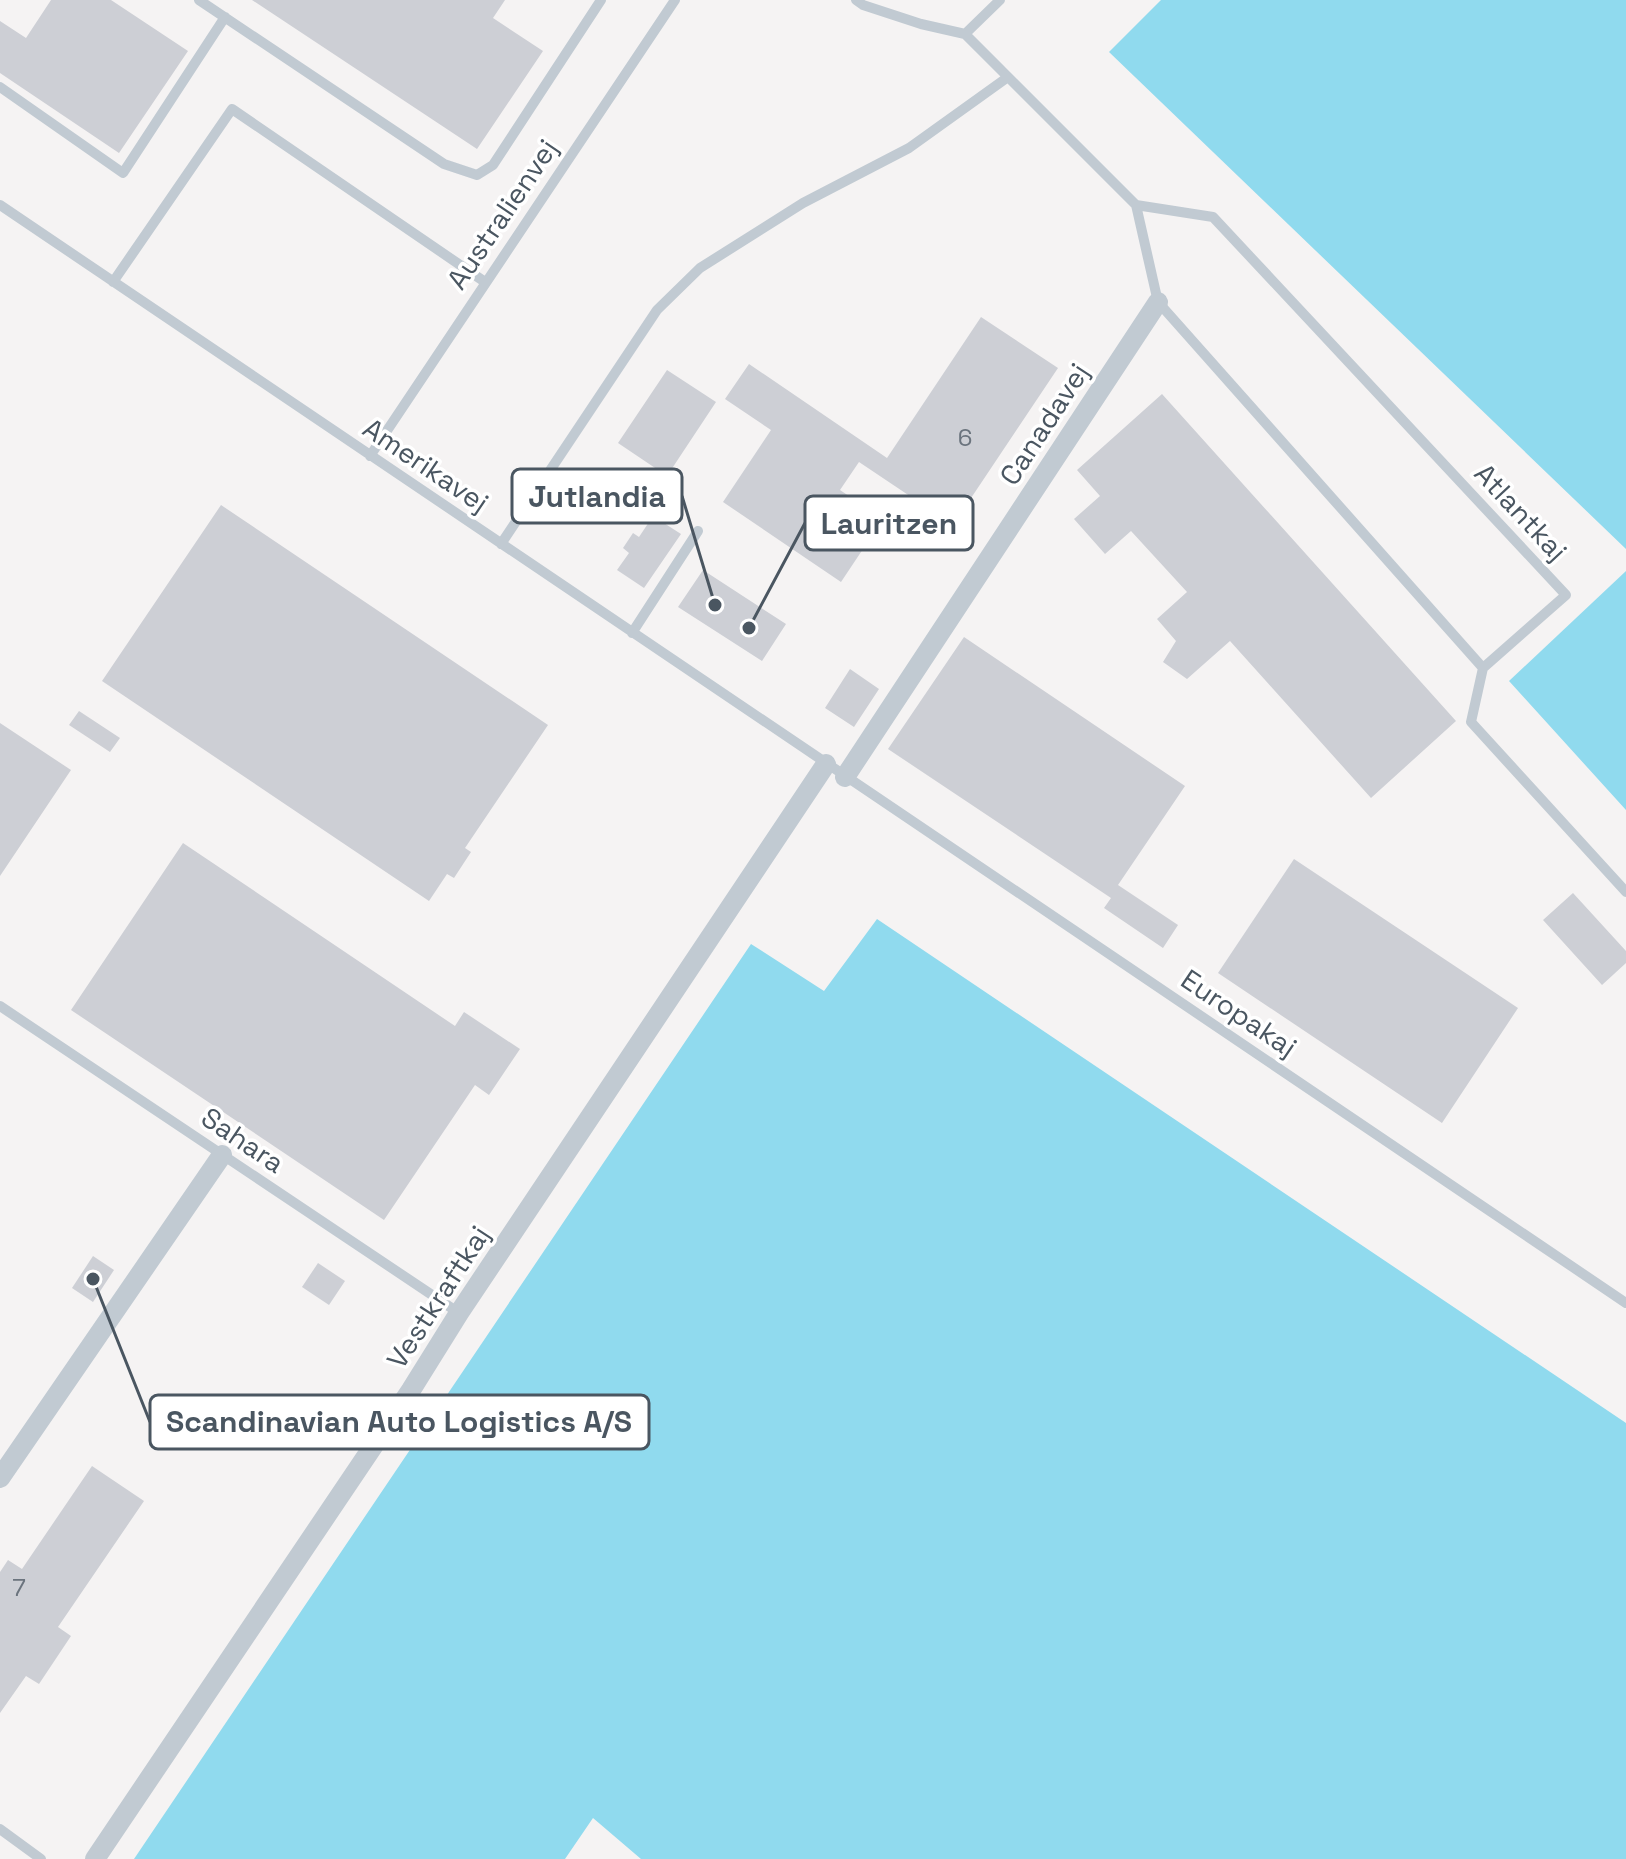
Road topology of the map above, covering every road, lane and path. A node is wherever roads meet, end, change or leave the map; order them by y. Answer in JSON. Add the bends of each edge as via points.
{"nodes":[{"id":1,"x":199,"y":0,"type":"edge"},
{"id":2,"x":601,"y":0,"type":"edge"},
{"id":3,"x":675,"y":0,"type":"edge"},
{"id":4,"x":856,"y":0,"type":"edge"},
{"id":5,"x":1000,"y":0,"type":"edge"},
{"id":6,"x":225,"y":17,"type":"junction"},
{"id":7,"x":965,"y":34,"type":"junction"},
{"id":8,"x":1008,"y":77,"type":"junction"},
{"id":9,"x":0,"y":87,"type":"edge"},
{"id":10,"x":0,"y":205,"type":"edge"},
{"id":11,"x":1136,"y":205,"type":"junction"},
{"id":12,"x":113,"y":282,"type":"junction"},
{"id":13,"x":485,"y":282,"type":"junction"},
{"id":14,"x":1158,"y":302,"type":"junction"},
{"id":15,"x":370,"y":456,"type":"junction"},
{"id":16,"x":698,"y":531,"type":"dead end"},
{"id":17,"x":501,"y":544,"type":"junction"},
{"id":18,"x":632,"y":633,"type":"junction"},
{"id":19,"x":1483,"y":668,"type":"junction"},
{"id":20,"x":826,"y":764,"type":"junction"},
{"id":21,"x":845,"y":777,"type":"junction"},
{"id":22,"x":1626,"y":892,"type":"edge"},
{"id":23,"x":0,"y":1006,"type":"edge"},
{"id":24,"x":222,"y":1155,"type":"junction"},
{"id":25,"x":1626,"y":1303,"type":"edge"},
{"id":26,"x":459,"y":1313,"type":"junction"},
{"id":27,"x":0,"y":1478,"type":"edge"},
{"id":28,"x":0,"y":1829,"type":"edge"},
{"id":29,"x":41,"y":1859,"type":"edge"},
{"id":30,"x":95,"y":1859,"type":"edge"}],
"edges":[{"from":1,"to":6,"type":"lane"},
{"from":2,"to":6,"type":"lane","via":[[493,165],[477,175],[444,164]]},
{"from":3,"to":13,"type":"lane","name":"Australienvej"},
{"from":4,"to":7,"type":"lane"},
{"from":5,"to":7,"type":"lane"},
{"from":6,"to":9,"type":"lane","via":[[123,173]]},
{"from":7,"to":8,"type":"lane"},
{"from":8,"to":11,"type":"lane"},
{"from":8,"to":17,"type":"lane","via":[[909,148],[803,203],[700,268],[657,310]]},
{"from":10,"to":12,"type":"lane","name":"Amerikavej"},
{"from":11,"to":14,"type":"lane"},
{"from":11,"to":19,"type":"lane","name":"Atlantkaj","via":[[1213,217],[1566,595]]},
{"from":12,"to":13,"type":"lane","via":[[232,109]]},
{"from":12,"to":15,"type":"lane","name":"Amerikavej"},
{"from":13,"to":15,"type":"lane","name":"Australienvej"},
{"from":14,"to":19,"type":"lane"},
{"from":14,"to":21,"type":"street","name":"Canadavej"},
{"from":15,"to":17,"type":"lane","name":"Amerikavej"},
{"from":16,"to":18,"type":"lane"},
{"from":17,"to":18,"type":"lane","name":"Amerikavej"},
{"from":18,"to":20,"type":"lane","name":"Amerikavej"},
{"from":19,"to":22,"type":"lane","via":[[1471,722]]},
{"from":20,"to":21,"type":"lane","name":"Europakaj"},
{"from":20,"to":26,"type":"street","name":"Vestkraftkaj"},
{"from":21,"to":25,"type":"lane","name":"Europakaj"},
{"from":23,"to":24,"type":"lane","name":"Sahara"},
{"from":24,"to":26,"type":"lane","name":"Sahara"},
{"from":24,"to":27,"type":"street"},
{"from":26,"to":30,"type":"street","name":"Vestkraftkaj"},
{"from":28,"to":29,"type":"lane"}]}
